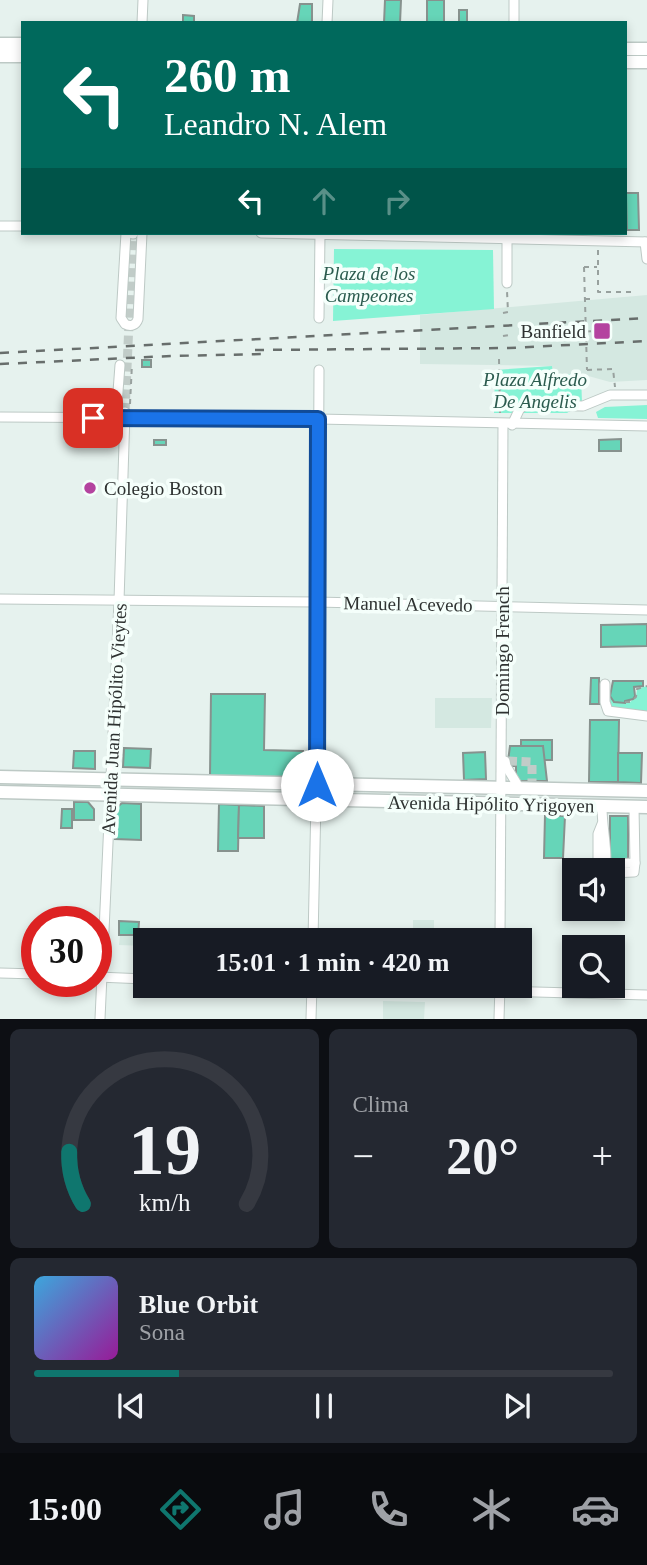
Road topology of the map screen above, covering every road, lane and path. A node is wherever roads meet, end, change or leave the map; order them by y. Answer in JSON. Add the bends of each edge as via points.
{"nodes":[{"id":1,"x":143,"y":0,"type":"edge"},
{"id":2,"x":328,"y":0,"type":"edge"},
{"id":3,"x":514,"y":0,"type":"edge"},
{"id":4,"x":142,"y":21,"type":"edge"},
{"id":5,"x":327,"y":21,"type":"edge"},
{"id":6,"x":514,"y":21,"type":"edge"},
{"id":7,"x":0,"y":44,"type":"edge"},
{"id":8,"x":21,"y":44,"type":"edge"},
{"id":9,"x":627,"y":49,"type":"edge"},
{"id":10,"x":647,"y":49,"type":"edge"},
{"id":11,"x":0,"y":56,"type":"edge"},
{"id":12,"x":21,"y":56,"type":"edge"},
{"id":13,"x":627,"y":62,"type":"edge"},
{"id":14,"x":647,"y":62,"type":"edge"},
{"id":15,"x":0,"y":226,"type":"edge"},
{"id":16,"x":21,"y":226,"type":"edge"},
{"id":17,"x":126,"y":235,"type":"edge"},
{"id":18,"x":142,"y":235,"type":"edge"},
{"id":19,"x":320,"y":235,"type":"edge"},
{"id":20,"x":414,"y":235,"type":"edge"},
{"id":21,"x":507,"y":236,"type":"edge"},
{"id":22,"x":598,"y":242,"type":"junction"},
{"id":23,"x":646,"y":242,"type":"edge"},
{"id":24,"x":647,"y":259,"type":"edge"},
{"id":25,"x":598,"y":267,"type":"junction"},
{"id":26,"x":507,"y":282,"type":"joint"},
{"id":27,"x":635,"y":292,"type":"dead end"},
{"id":28,"x":584,"y":299,"type":"junction"},
{"id":29,"x":593,"y":299,"type":"dead end"},
{"id":30,"x":503,"y":313,"type":"dead end"},
{"id":31,"x":319,"y":318,"type":"dead end"},
{"id":32,"x":596,"y":331,"type":"dead end"},
{"id":33,"x":576,"y":332,"type":"dead end"},
{"id":34,"x":585,"y":332,"type":"junction"},
{"id":35,"x":503,"y":335,"type":"dead end"},
{"id":36,"x":509,"y":335,"type":"dead end"},
{"id":37,"x":499,"y":359,"type":"dead end"},
{"id":38,"x":504,"y":363,"type":"dead end"},
{"id":39,"x":132,"y":364,"type":"dead end"},
{"id":40,"x":499,"y":364,"type":"junction"},
{"id":41,"x":120,"y":365,"type":"dead end"},
{"id":42,"x":319,"y":370,"type":"dead end"},
{"id":43,"x":616,"y":395,"type":"junction"},
{"id":44,"x":647,"y":395,"type":"edge"},
{"id":45,"x":124,"y":413,"type":"junction"},
{"id":46,"x":0,"y":417,"type":"edge"},
{"id":47,"x":318,"y":419,"type":"junction"},
{"id":48,"x":508,"y":425,"type":"junction"},
{"id":49,"x":647,"y":426,"type":"edge"},
{"id":50,"x":0,"y":599,"type":"edge"},
{"id":51,"x":120,"y":601,"type":"junction"},
{"id":52,"x":317,"y":602,"type":"junction"},
{"id":53,"x":502,"y":606,"type":"junction"},
{"id":54,"x":647,"y":610,"type":"edge"},
{"id":55,"x":605,"y":684,"type":"dead end"},
{"id":56,"x":647,"y":686,"type":"edge"},
{"id":57,"x":625,"y":702,"type":"dead end"},
{"id":58,"x":647,"y":716,"type":"edge"},
{"id":59,"x":505,"y":761,"type":"junction"},
{"id":60,"x":0,"y":777,"type":"edge"},
{"id":61,"x":111,"y":779,"type":"junction"},
{"id":62,"x":317,"y":785,"type":"junction"},
{"id":63,"x":528,"y":787,"type":"junction"},
{"id":64,"x":501,"y":789,"type":"junction"},
{"id":65,"x":647,"y":791,"type":"edge"},
{"id":66,"x":0,"y":792,"type":"edge"},
{"id":67,"x":111,"y":794,"type":"junction"},
{"id":68,"x":316,"y":800,"type":"junction"},
{"id":69,"x":501,"y":805,"type":"junction"},
{"id":70,"x":602,"y":807,"type":"junction"},
{"id":71,"x":641,"y":807,"type":"edge"},
{"id":72,"x":602,"y":824,"type":"junction"},
{"id":73,"x":598,"y":858,"type":"edge"},
{"id":74,"x":635,"y":863,"type":"junction"},
{"id":75,"x":625,"y":872,"type":"edge"},
{"id":76,"x":104,"y":906,"type":"edge"},
{"id":77,"x":313,"y":928,"type":"edge"},
{"id":78,"x":500,"y":928,"type":"edge"},
{"id":79,"x":0,"y":973,"type":"edge"},
{"id":80,"x":21,"y":974,"type":"edge"},
{"id":81,"x":112,"y":978,"type":"edge"},
{"id":82,"x":133,"y":978,"type":"edge"},
{"id":83,"x":532,"y":990,"type":"edge"},
{"id":84,"x":647,"y":995,"type":"edge"},
{"id":85,"x":99,"y":997,"type":"edge"},
{"id":86,"x":312,"y":998,"type":"edge"},
{"id":87,"x":500,"y":998,"type":"edge"},
{"id":88,"x":100,"y":1019,"type":"edge"},
{"id":89,"x":312,"y":1019,"type":"edge"},
{"id":90,"x":499,"y":1019,"type":"edge"}],
"edges":[{"from":1,"to":4,"type":"street"},
{"from":2,"to":5,"type":"street"},
{"from":3,"to":6,"type":"street"},
{"from":7,"to":8,"type":"main road"},
{"from":9,"to":10,"type":"main road"},
{"from":11,"to":12,"type":"main road"},
{"from":13,"to":14,"type":"main road"},
{"from":15,"to":16,"type":"street"},
{"from":17,"to":18,"type":"street","via":[[121,318],[130,326],[138,318]]},
{"from":19,"to":31,"type":"street"},
{"from":20,"to":21,"type":"street"},
{"from":21,"to":22,"type":"street"},
{"from":21,"to":26,"type":"street"},
{"from":22,"to":23,"type":"street"},
{"from":22,"to":25,"type":"path"},
{"from":23,"to":24,"type":"street"},
{"from":25,"to":27,"type":"path","via":[[598,292]]},
{"from":25,"to":28,"type":"path","bridge":true,"via":[[584,267]]},
{"from":26,"to":30,"type":"path","via":[[508,312]]},
{"from":28,"to":29,"type":"path"},
{"from":28,"to":34,"type":"path","bridge":true},
{"from":32,"to":34,"type":"path"},
{"from":33,"to":34,"type":"path"},
{"from":34,"to":43,"type":"path","bridge":true,"via":[[587,370],[613,369]]},
{"from":35,"to":36,"type":"path"},
{"from":37,"to":40,"type":"path"},
{"from":38,"to":40,"type":"path"},
{"from":39,"to":45,"type":"path"},
{"from":40,"to":48,"type":"path","via":[[499,412]]},
{"from":41,"to":45,"type":"street","name":"Avenida Juan Hipólito Vieytes"},
{"from":42,"to":47,"type":"street"},
{"from":43,"to":44,"type":"street"},
{"from":43,"to":48,"type":"street","via":[[583,406],[527,405]]},
{"from":45,"to":46,"type":"street"},
{"from":45,"to":47,"type":"street"},
{"from":45,"to":51,"type":"street","name":"Avenida Juan Hipólito Vieytes"},
{"from":47,"to":48,"type":"street"},
{"from":47,"to":52,"type":"street"},
{"from":48,"to":49,"type":"street"},
{"from":48,"to":53,"type":"street","name":"Domingo French"},
{"from":50,"to":51,"type":"street","name":"Manuel Acevedo"},
{"from":51,"to":52,"type":"street","name":"Manuel Acevedo"},
{"from":51,"to":61,"type":"street","name":"Avenida Juan Hipólito Vieytes"},
{"from":52,"to":53,"type":"street","name":"Manuel Acevedo"},
{"from":52,"to":62,"type":"street"},
{"from":53,"to":54,"type":"street","name":"Manuel Acevedo"},
{"from":53,"to":59,"type":"street","name":"Domingo French"},
{"from":55,"to":58,"type":"street","via":[[608,711]]},
{"from":56,"to":57,"type":"path"},
{"from":59,"to":63,"type":"street"},
{"from":59,"to":64,"type":"street","name":"Domingo French"},
{"from":60,"to":61,"type":"main road","name":"Avenida Hipólito Yrigoyen"},
{"from":61,"to":62,"type":"main road","name":"Avenida Hipólito Yrigoyen"},
{"from":61,"to":67,"type":"street","name":"Avenida Juan Hipólito Vieytes"},
{"from":62,"to":64,"type":"main road","name":"Avenida Hipólito Yrigoyen"},
{"from":63,"to":64,"type":"main road","name":"Avenida Hipólito Yrigoyen"},
{"from":63,"to":65,"type":"main road","name":"Avenida Hipólito Yrigoyen"},
{"from":64,"to":69,"type":"street","name":"Domingo French"},
{"from":66,"to":67,"type":"main road","name":"Avenida Hipólito Yrigoyen"},
{"from":67,"to":68,"type":"main road","name":"Avenida Hipólito Yrigoyen"},
{"from":67,"to":76,"type":"street","name":"Avenida Juan Hipólito Vieytes"},
{"from":68,"to":69,"type":"main road","name":"Avenida Hipólito Yrigoyen"},
{"from":68,"to":77,"type":"street"},
{"from":69,"to":70,"type":"main road","name":"Avenida Hipólito Yrigoyen"},
{"from":69,"to":78,"type":"street","name":"Domingo French"},
{"from":70,"to":71,"type":"main road","name":"Avenida Hipólito Yrigoyen"},
{"from":70,"to":72,"type":"street"},
{"from":71,"to":74,"type":"street"},
{"from":72,"to":73,"type":"street"},
{"from":72,"to":74,"type":"street","via":[[607,863]]},
{"from":74,"to":75,"type":"street","via":[[634,872]]},
{"from":79,"to":80,"type":"street"},
{"from":81,"to":82,"type":"street"},
{"from":83,"to":84,"type":"street"},
{"from":85,"to":88,"type":"street","name":"Avenida Juan Hipólito Vieytes"},
{"from":86,"to":89,"type":"street"},
{"from":87,"to":90,"type":"street"}]}
